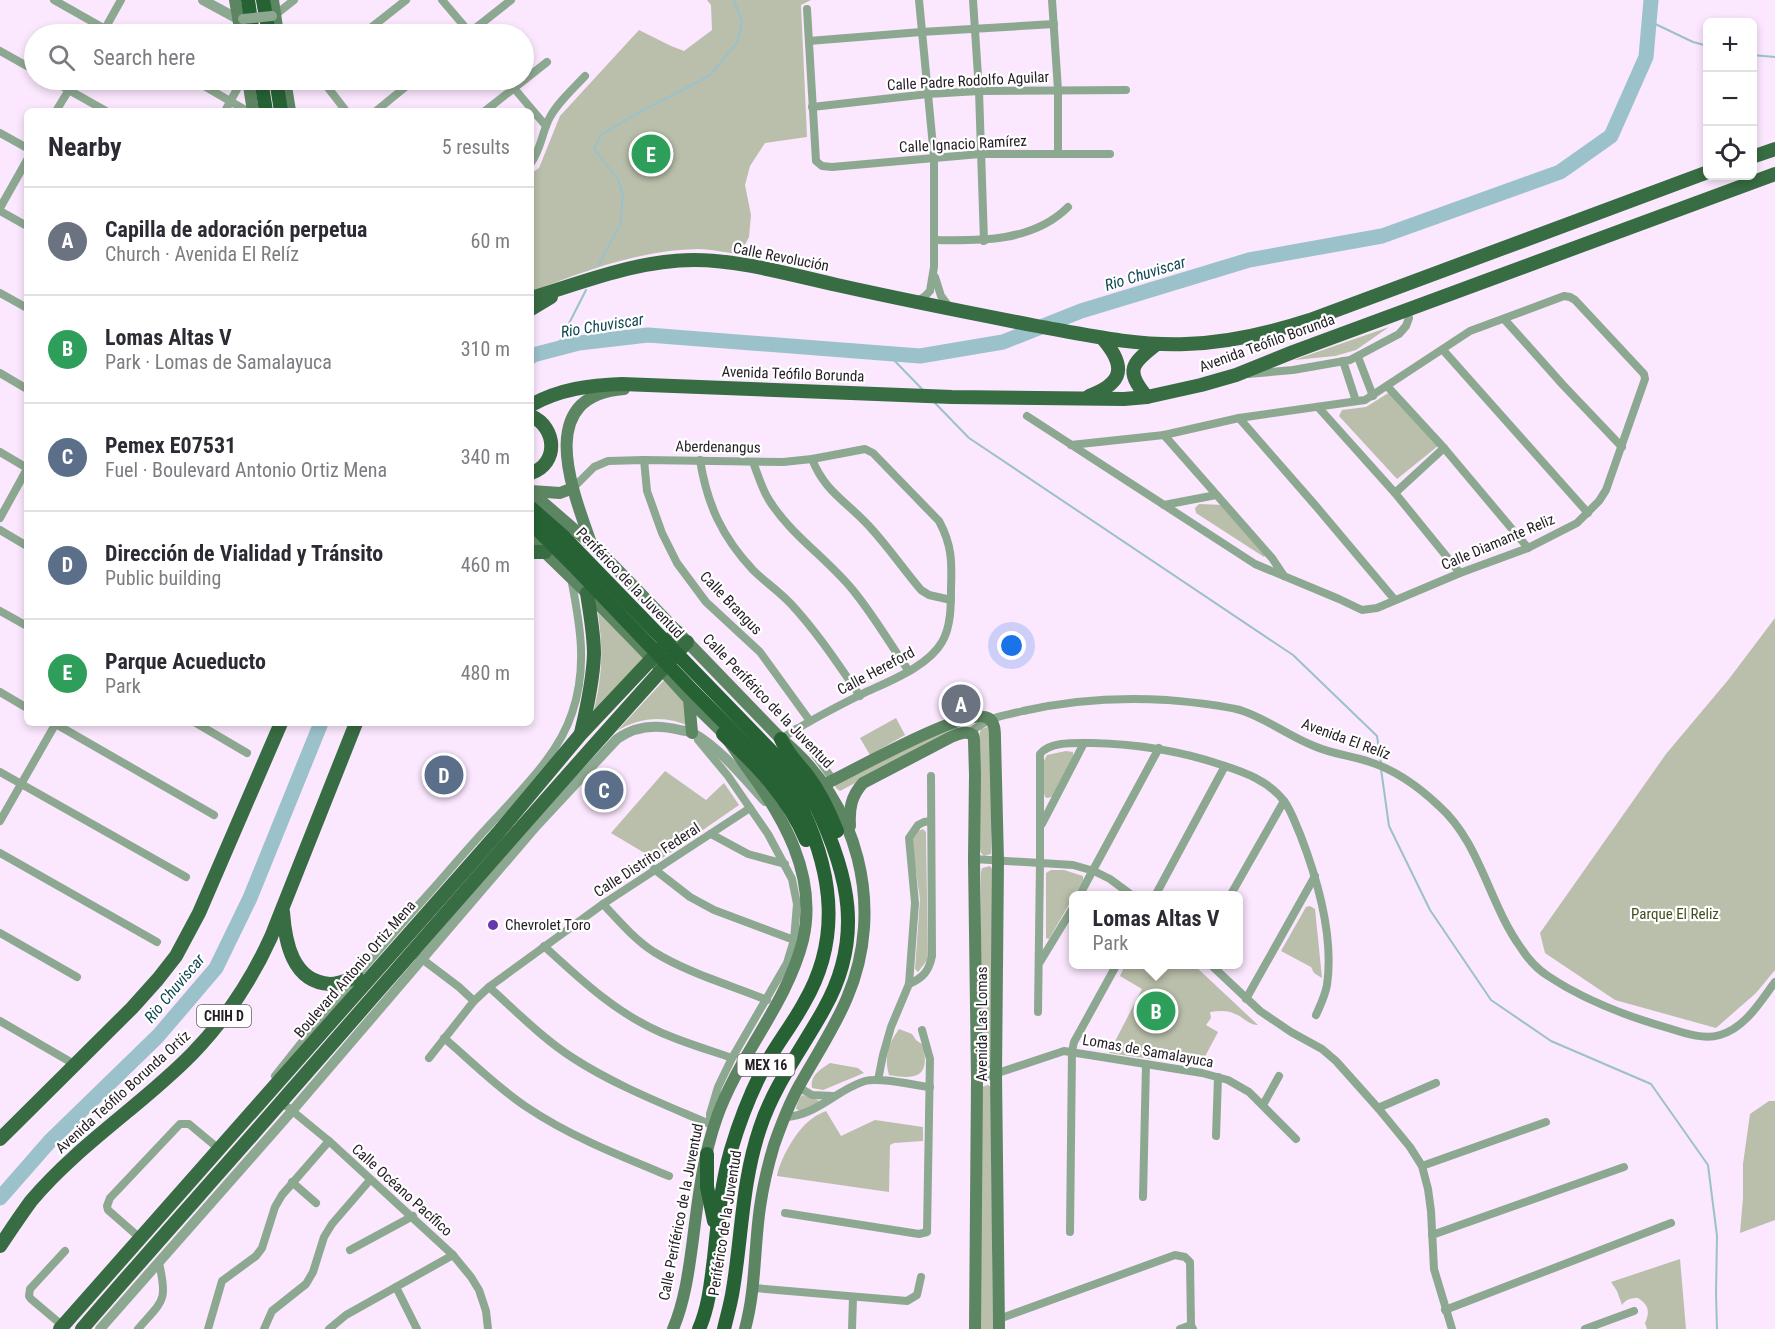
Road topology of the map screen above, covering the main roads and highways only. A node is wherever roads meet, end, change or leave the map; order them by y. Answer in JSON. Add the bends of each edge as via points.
{"nodes":[{"id":1,"x":235,"y":0,"type":"edge"},
{"id":2,"x":248,"y":0,"type":"edge"},
{"id":3,"x":263,"y":0,"type":"edge"},
{"id":4,"x":273,"y":0,"type":"edge"},
{"id":5,"x":241,"y":24,"type":"edge"},
{"id":6,"x":252,"y":24,"type":"edge"},
{"id":7,"x":275,"y":24,"type":"edge"},
{"id":8,"x":276,"y":24,"type":"edge"},
{"id":9,"x":250,"y":90,"type":"edge"},
{"id":10,"x":263,"y":90,"type":"edge"},
{"id":11,"x":278,"y":90,"type":"edge"},
{"id":12,"x":287,"y":90,"type":"edge"},
{"id":13,"x":253,"y":108,"type":"edge"},
{"id":14,"x":266,"y":108,"type":"edge"},
{"id":15,"x":281,"y":108,"type":"edge"},
{"id":16,"x":290,"y":108,"type":"edge"},
{"id":17,"x":1775,"y":149,"type":"edge"},
{"id":18,"x":1757,"y":155,"type":"edge"},
{"id":19,"x":1703,"y":174,"type":"edge"},
{"id":20,"x":1775,"y":174,"type":"edge"},
{"id":21,"x":571,"y":286,"type":"junction"},
{"id":22,"x":1382,"y":294,"type":"junction"},
{"id":23,"x":534,"y":297,"type":"edge"},
{"id":24,"x":534,"y":307,"type":"edge"},
{"id":25,"x":1407,"y":310,"type":"junction"},
{"id":26,"x":984,"y":316,"type":"joint"},
{"id":27,"x":1103,"y":339,"type":"junction"},
{"id":28,"x":1157,"y":344,"type":"junction"},
{"id":29,"x":675,"y":386,"type":"junction"},
{"id":30,"x":1148,"y":397,"type":"junction"},
{"id":31,"x":1078,"y":399,"type":"junction"},
{"id":32,"x":534,"y":404,"type":"edge"},
{"id":33,"x":534,"y":418,"type":"edge"},
{"id":34,"x":534,"y":472,"type":"edge"},
{"id":35,"x":573,"y":488,"type":"junction"},
{"id":36,"x":534,"y":492,"type":"edge"},
{"id":37,"x":534,"y":495,"type":"edge"},
{"id":38,"x":534,"y":511,"type":"edge"},
{"id":39,"x":534,"y":527,"type":"edge"},
{"id":40,"x":591,"y":544,"type":"junction"},
{"id":41,"x":538,"y":552,"type":"edge"},
{"id":42,"x":572,"y":571,"type":"junction"},
{"id":43,"x":587,"y":593,"type":"junction"},
{"id":44,"x":682,"y":637,"type":"junction"},
{"id":45,"x":657,"y":664,"type":"junction"},
{"id":46,"x":689,"y":699,"type":"junction"},
{"id":47,"x":990,"y":719,"type":"joint"},
{"id":48,"x":280,"y":726,"type":"edge"},
{"id":49,"x":355,"y":726,"type":"edge"},
{"id":50,"x":692,"y":733,"type":"road end"},
{"id":51,"x":723,"y":734,"type":"junction"},
{"id":52,"x":580,"y":735,"type":"junction"},
{"id":53,"x":781,"y":739,"type":"junction"},
{"id":54,"x":830,"y":782,"type":"junction"},
{"id":55,"x":809,"y":808,"type":"junction"},
{"id":56,"x":852,"y":837,"type":"junction"},
{"id":57,"x":843,"y":873,"type":"junction"},
{"id":58,"x":827,"y":885,"type":"junction"},
{"id":59,"x":283,"y":907,"type":"junction"},
{"id":60,"x":357,"y":977,"type":"road end"},
{"id":61,"x":0,"y":1138,"type":"edge"},
{"id":62,"x":707,"y":1154,"type":"junction"},
{"id":63,"x":717,"y":1235,"type":"junction"},
{"id":64,"x":0,"y":1246,"type":"edge"},
{"id":65,"x":999,"y":1324,"type":"edge"},
{"id":66,"x":62,"y":1327,"type":"edge"},
{"id":67,"x":82,"y":1329,"type":"edge"},
{"id":68,"x":673,"y":1329,"type":"edge"},
{"id":69,"x":699,"y":1329,"type":"edge"},
{"id":70,"x":724,"y":1329,"type":"edge"},
{"id":71,"x":745,"y":1329,"type":"edge"},
{"id":72,"x":975,"y":1329,"type":"edge"}],
"edges":[{"from":1,"to":5,"type":"main road"},
{"from":2,"to":6,"type":"highway"},
{"from":3,"to":7,"type":"highway"},
{"from":4,"to":8,"type":"main road"},
{"from":9,"to":13,"type":"main road"},
{"from":10,"to":14,"type":"highway"},
{"from":11,"to":15,"type":"highway"},
{"from":12,"to":16,"type":"main road"},
{"from":17,"to":18,"type":"main road"},
{"from":19,"to":22,"type":"main road","name":"Avenida Teófilo Borunda"},
{"from":20,"to":25,"type":"main road","name":"Avenida Teófilo Borunda"},
{"from":21,"to":23,"type":"main road"},
{"from":21,"to":24,"type":"main road"},
{"from":21,"to":26,"type":"main road","name":"Calle Revolución","via":[[637,266],[694,260],[722,262]]},
{"from":22,"to":25,"type":"main road"},
{"from":22,"to":28,"type":"main road","name":"Avenida Teófilo Borunda","via":[[1247,337],[1212,343]]},
{"from":25,"to":30,"type":"main road","name":"Avenida Teófilo Borunda","via":[[1236,375]]},
{"from":26,"to":27,"type":"main road","name":"Avenida Teófilo Borunda"},
{"from":27,"to":28,"type":"main road","name":"Avenida Teófilo Borunda"},
{"from":27,"to":31,"type":"main road","via":[[1117,358],[1115,379],[1104,391]]},
{"from":28,"to":30,"type":"main road","via":[[1134,367],[1140,389]]},
{"from":29,"to":31,"type":"main road","name":"Avenida Teófilo Borunda"},
{"from":29,"to":32,"type":"main road","name":"Avenida Teófilo Borunda","via":[[581,387]]},
{"from":29,"to":35,"type":"main road","via":[[619,390],[585,400],[574,413],[566,440]]},
{"from":30,"to":31,"type":"main road","name":"Avenida Teófilo Borunda"},
{"from":33,"to":34,"type":"main road","via":[[544,424],[551,440],[548,460]]},
{"from":35,"to":36,"type":"main road","via":[[560,493]]},
{"from":35,"to":40,"type":"main road"},
{"from":37,"to":40,"type":"main road","name":"Calle Periférico de la Juventud"},
{"from":38,"to":55,"type":"highway","name":"Periférico de la Juventud","number":"MEX 16","bridge":true,"via":[[777,757]]},
{"from":39,"to":42,"type":"highway","name":"Calle Periférico de la Juventud","number":"MEX 16"},
{"from":40,"to":44,"type":"main road","name":"Calle Periférico de la Juventud"},
{"from":41,"to":42,"type":"main road","name":"Calle Periférico de la Juventud"},
{"from":42,"to":43,"type":"main road","name":"Calle Periférico de la Juventud"},
{"from":42,"to":55,"type":"highway","name":"Periférico de la Juventud","number":"MEX 16","bridge":true},
{"from":43,"to":45,"type":"main road","name":"Calle Periférico de la Juventud"},
{"from":43,"to":52,"type":"main road","via":[[592,682]]},
{"from":44,"to":45,"type":"main road","name":"Boulevard Antonio Ortiz Mena"},
{"from":44,"to":53,"type":"main road","name":"Calle Periférico de la Juventud"},
{"from":45,"to":46,"type":"main road","name":"Calle Periférico de la Juventud"},
{"from":45,"to":52,"type":"main road","name":"Boulevard Antonio Ortiz Mena"},
{"from":45,"to":67,"type":"main road","name":"Boulevard Antonio Ortiz Mena","via":[[489,873],[287,1107],[159,1238]]},
{"from":46,"to":50,"type":"main road"},
{"from":46,"to":51,"type":"main road","name":"Calle Periférico de la Juventud"},
{"from":47,"to":54,"type":"main road","name":"Avenida El Relíz","via":[[980,716],[959,720]]},
{"from":47,"to":65,"type":"main road","name":"Avenida Las Lomas","via":[[995,728],[998,861]]},
{"from":48,"to":61,"type":"main road","via":[[199,913],[176,956],[132,1008]]},
{"from":49,"to":59,"type":"main road","name":"Avenida Teófilo Borunda Ortíz","number":"CHIH D"},
{"from":51,"to":58,"type":"highway","via":[[785,800]]},
{"from":51,"to":62,"type":"main road","name":"Calle Periférico de la Juventud","via":[[780,816],[804,883],[806,916],[794,971],[724,1098]]},
{"from":52,"to":66,"type":"main road","name":"Boulevard Antonio Ortiz Mena"},
{"from":53,"to":54,"type":"main road","name":"Calle Periférico de la Juventud"},
{"from":53,"to":57,"type":"highway","via":[[827,807],[845,855]]},
{"from":54,"to":56,"type":"main road","name":"Calle Periférico de la Juventud"},
{"from":55,"to":57,"type":"highway","name":"Periférico de la Juventud","number":"MEX 16","via":[[829,832]]},
{"from":55,"to":58,"type":"highway","name":"Periférico de la Juventud","number":"MEX 16"},
{"from":56,"to":71,"type":"main road","name":"Calle Periférico de la Juventud","via":[[862,876],[861,957],[847,999],[798,1087],[774,1146],[760,1207],[754,1288]]},
{"from":56,"to":72,"type":"main road","name":"Avenida Las Lomas","via":[[851,803],[863,783],[951,736],[973,735]]},
{"from":57,"to":70,"type":"highway","name":"Periférico de la Juventud","number":"MEX 16","via":[[848,900],[844,958],[825,1008],[784,1073],[760,1127],[744,1190],[733,1290]]},
{"from":58,"to":63,"type":"highway","name":"Periférico de la Juventud","number":"MEX 16","via":[[829,922],[825,950],[805,1002],[762,1071],[739,1124],[723,1183]]},
{"from":59,"to":60,"type":"main road","via":[[287,944],[303,972],[317,982],[331,984]]},
{"from":59,"to":64,"type":"main road","name":"Avenida Teófilo Borunda Ortíz","number":"CHIH D","via":[[250,979],[212,1031],[179,1066],[61,1170],[32,1201]]},
{"from":62,"to":63,"type":"highway","via":[[707,1186]]},
{"from":62,"to":68,"type":"main road","name":"Calle Periférico de la Juventud","via":[[684,1293]]},
{"from":63,"to":69,"type":"highway","name":"Periférico de la Juventud","number":"MEX 16","via":[[710,1293]]}]}
